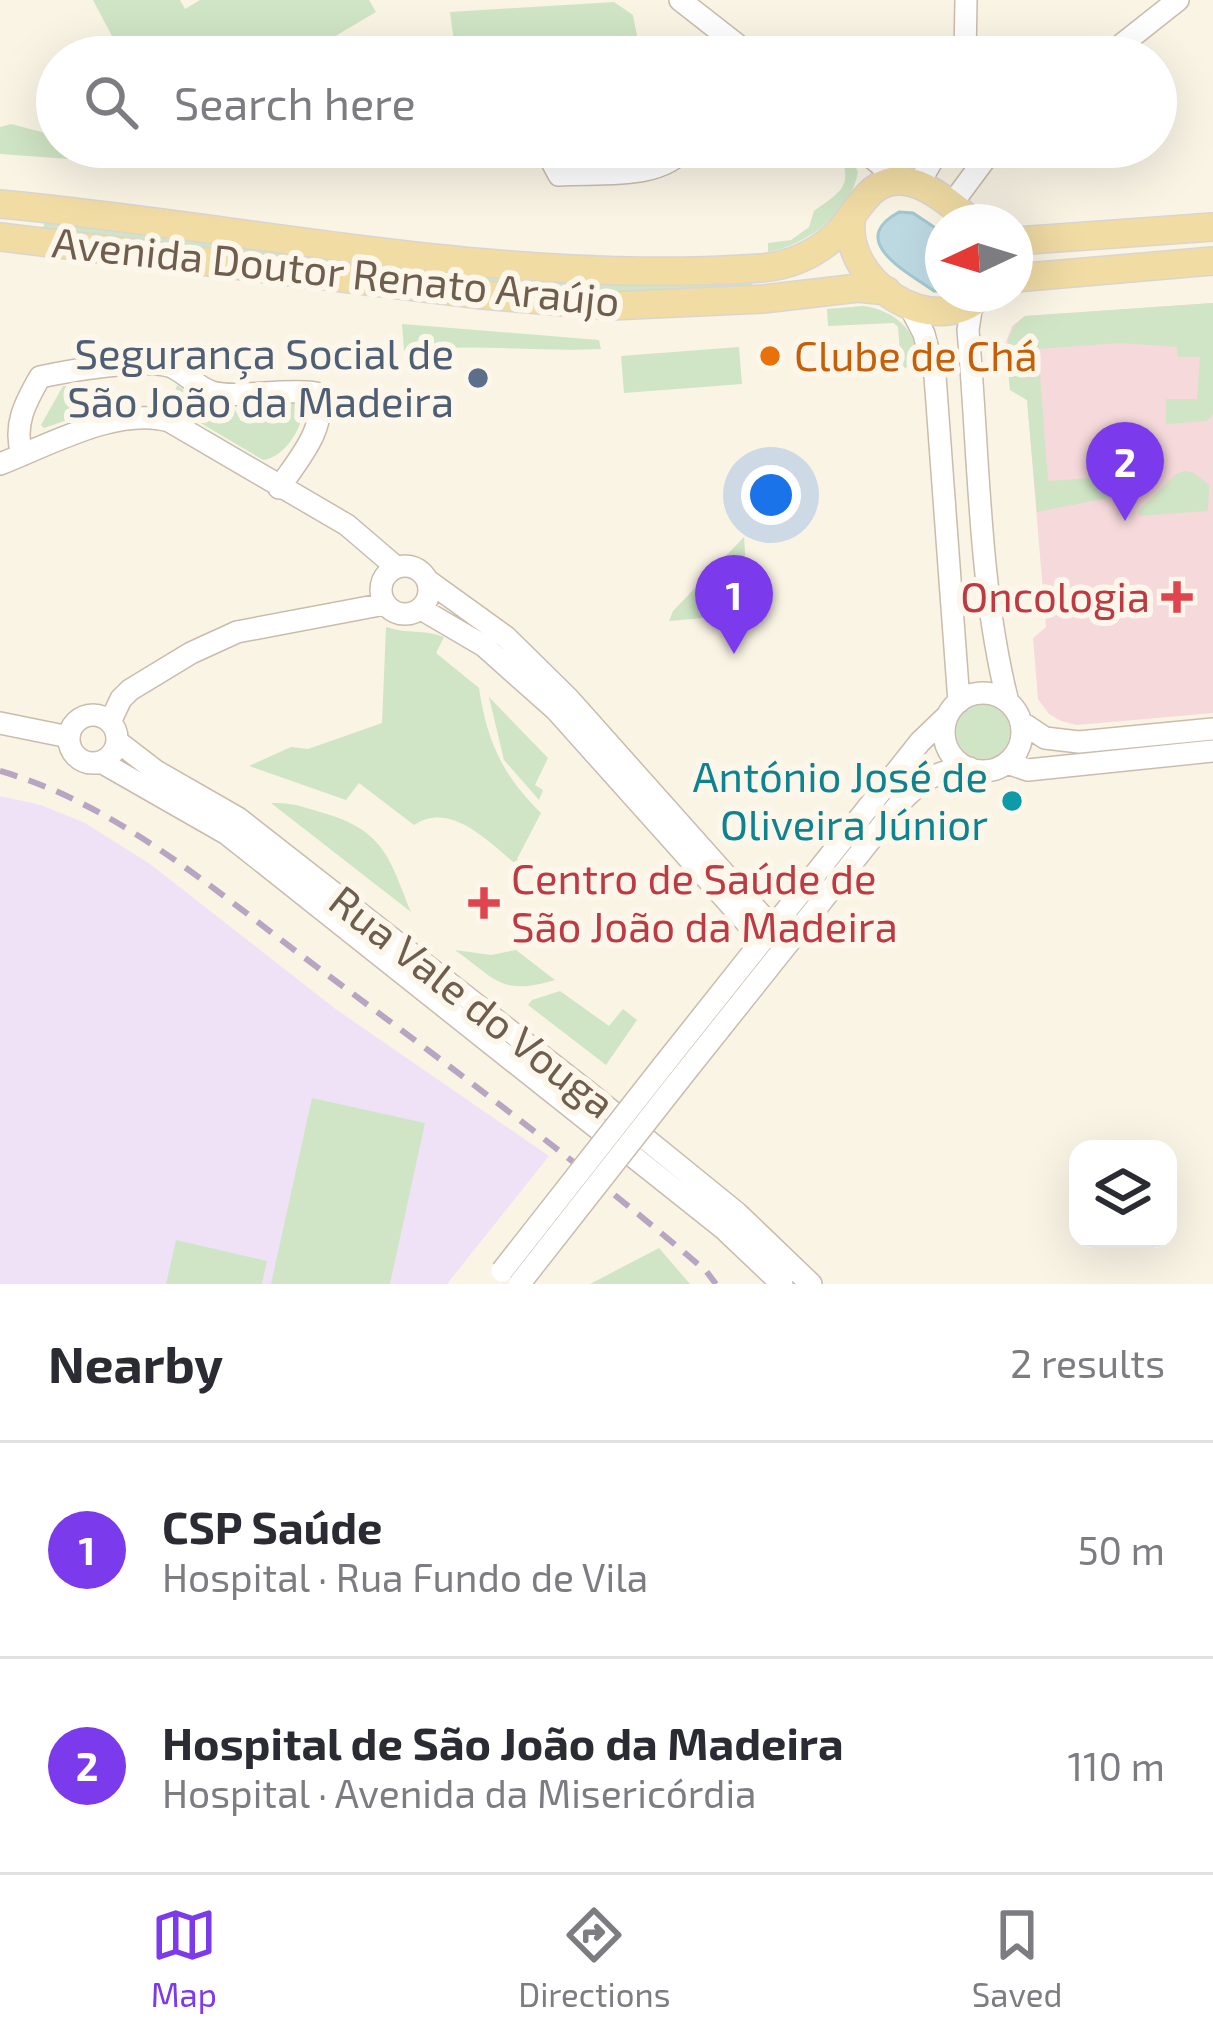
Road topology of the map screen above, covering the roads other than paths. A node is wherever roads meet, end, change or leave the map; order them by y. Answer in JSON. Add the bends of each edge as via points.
{"nodes":[{"id":1,"x":680,"y":0,"type":"edge"},
{"id":2,"x":966,"y":0,"type":"edge"},
{"id":3,"x":1178,"y":0,"type":"edge"},
{"id":4,"x":726,"y":36,"type":"edge"},
{"id":5,"x":965,"y":36,"type":"edge"},
{"id":6,"x":1133,"y":36,"type":"edge"},
{"id":7,"x":555,"y":168,"type":"edge"},
{"id":8,"x":659,"y":168,"type":"edge"},
{"id":9,"x":888,"y":168,"type":"edge"},
{"id":10,"x":922,"y":168,"type":"edge"},
{"id":11,"x":984,"y":168,"type":"edge"},
{"id":12,"x":909,"y":183,"type":"junction"},
{"id":13,"x":0,"y":204,"type":"edge"},
{"id":14,"x":946,"y":204,"type":"edge"},
{"id":15,"x":966,"y":204,"type":"edge"},
{"id":16,"x":852,"y":216,"type":"junction"},
{"id":17,"x":1213,"y":226,"type":"edge"},
{"id":18,"x":1033,"y":241,"type":"edge"},
{"id":19,"x":6,"y":243,"type":"edge"},
{"id":20,"x":1213,"y":261,"type":"edge"},
{"id":21,"x":1033,"y":276,"type":"edge"},
{"id":22,"x":898,"y":299,"type":"junction"},
{"id":23,"x":925,"y":311,"type":"edge"},
{"id":24,"x":973,"y":312,"type":"edge"},
{"id":25,"x":11,"y":459,"type":"edge"},
{"id":26,"x":279,"y":488,"type":"junction"},
{"id":27,"x":396,"y":567,"type":"junction"},
{"id":28,"x":427,"y":580,"type":"junction"},
{"id":29,"x":385,"y":604,"type":"junction"},
{"id":30,"x":421,"y":608,"type":"junction"},
{"id":31,"x":953,"y":708,"type":"junction"},
{"id":32,"x":1015,"y":712,"type":"junction"},
{"id":33,"x":0,"y":723,"type":"edge"},
{"id":34,"x":1213,"y":729,"type":"edge"},
{"id":35,"x":114,"y":732,"type":"junction"},
{"id":36,"x":69,"y":737,"type":"junction"},
{"id":37,"x":1213,"y":751,"type":"edge"},
{"id":38,"x":101,"y":762,"type":"junction"},
{"id":39,"x":1007,"y":763,"type":"junction"},
{"id":40,"x":970,"y":769,"type":"junction"},
{"id":41,"x":767,"y":933,"type":"junction"},
{"id":42,"x":671,"y":1073,"type":"junction"},
{"id":43,"x":508,"y":1281,"type":"edge"},
{"id":44,"x":782,"y":1284,"type":"edge"},
{"id":45,"x":811,"y":1284,"type":"edge"}],
"edges":[{"from":1,"to":4,"type":"street"},
{"from":2,"to":5,"type":"street"},
{"from":3,"to":6,"type":"street"},
{"from":7,"to":8,"type":"street","via":[[559,175]]},
{"from":9,"to":12,"type":"street"},
{"from":10,"to":12,"type":"street"},
{"from":11,"to":15,"type":"street"},
{"from":12,"to":14,"type":"main road"},
{"from":12,"to":16,"type":"main road","name":"Avenida Doutor Renato Araújo","via":[[874,190]]},
{"from":13,"to":16,"type":"main road","name":"Avenida Doutor Renato Araújo","via":[[613,274],[778,266],[803,258]]},
{"from":16,"to":22,"type":"main road","via":[[854,252]]},
{"from":17,"to":18,"type":"main road"},
{"from":19,"to":22,"type":"main road","name":"Avenida Doutor Renato Araújo","via":[[611,306],[858,288]]},
{"from":20,"to":21,"type":"main road"},
{"from":22,"to":23,"type":"main road","name":"Avenida Doutor Renato Araújo"},
{"from":22,"to":31,"type":"street","via":[[924,334],[935,376]]},
{"from":24,"to":32,"type":"street","via":[[968,331],[996,654]]},
{"from":25,"to":26,"type":"street","via":[[147,415]]},
{"from":25,"to":26,"type":"street","via":[[21,410],[40,377],[156,365],[214,393],[316,393],[322,407],[315,432]]},
{"from":26,"to":27,"type":"street","via":[[347,525]]},
{"from":27,"to":28,"type":"street","via":[[411,566]]},
{"from":27,"to":29,"type":"street","via":[[381,583]]},
{"from":28,"to":30,"type":"street"},
{"from":28,"to":41,"type":"street","via":[[506,637],[568,698]]},
{"from":29,"to":30,"type":"street","via":[[399,614]]},
{"from":29,"to":35,"type":"street","via":[[237,632],[191,653],[121,699]]},
{"from":30,"to":41,"type":"street","via":[[484,646],[556,710]]},
{"from":31,"to":32,"type":"street","via":[[983,693]]},
{"from":31,"to":40,"type":"street","via":[[947,747]]},
{"from":31,"to":41,"type":"street"},
{"from":32,"to":34,"type":"street","via":[[1045,738],[1079,742]]},
{"from":32,"to":39,"type":"street","via":[[1020,744]]},
{"from":33,"to":36,"type":"street","name":"Rua Vale do Vouga"},
{"from":35,"to":36,"type":"street","via":[[97,715],[81,717]]},
{"from":35,"to":38,"type":"street","via":[[112,754]]},
{"from":35,"to":45,"type":"street","name":"Rua Vale do Vouga","via":[[156,771],[256,832],[718,1198]]},
{"from":36,"to":38,"type":"street","name":"Rua Vale do Vouga","via":[[75,756]]},
{"from":37,"to":39,"type":"street","via":[[1028,770]]},
{"from":38,"to":44,"type":"street","name":"Rua Vale do Vouga","via":[[227,835],[704,1213]]},
{"from":39,"to":40,"type":"street"},
{"from":40,"to":42,"type":"street","via":[[922,780]]},
{"from":41,"to":42,"type":"street"},
{"from":42,"to":43,"type":"street","bridge":true}]}
